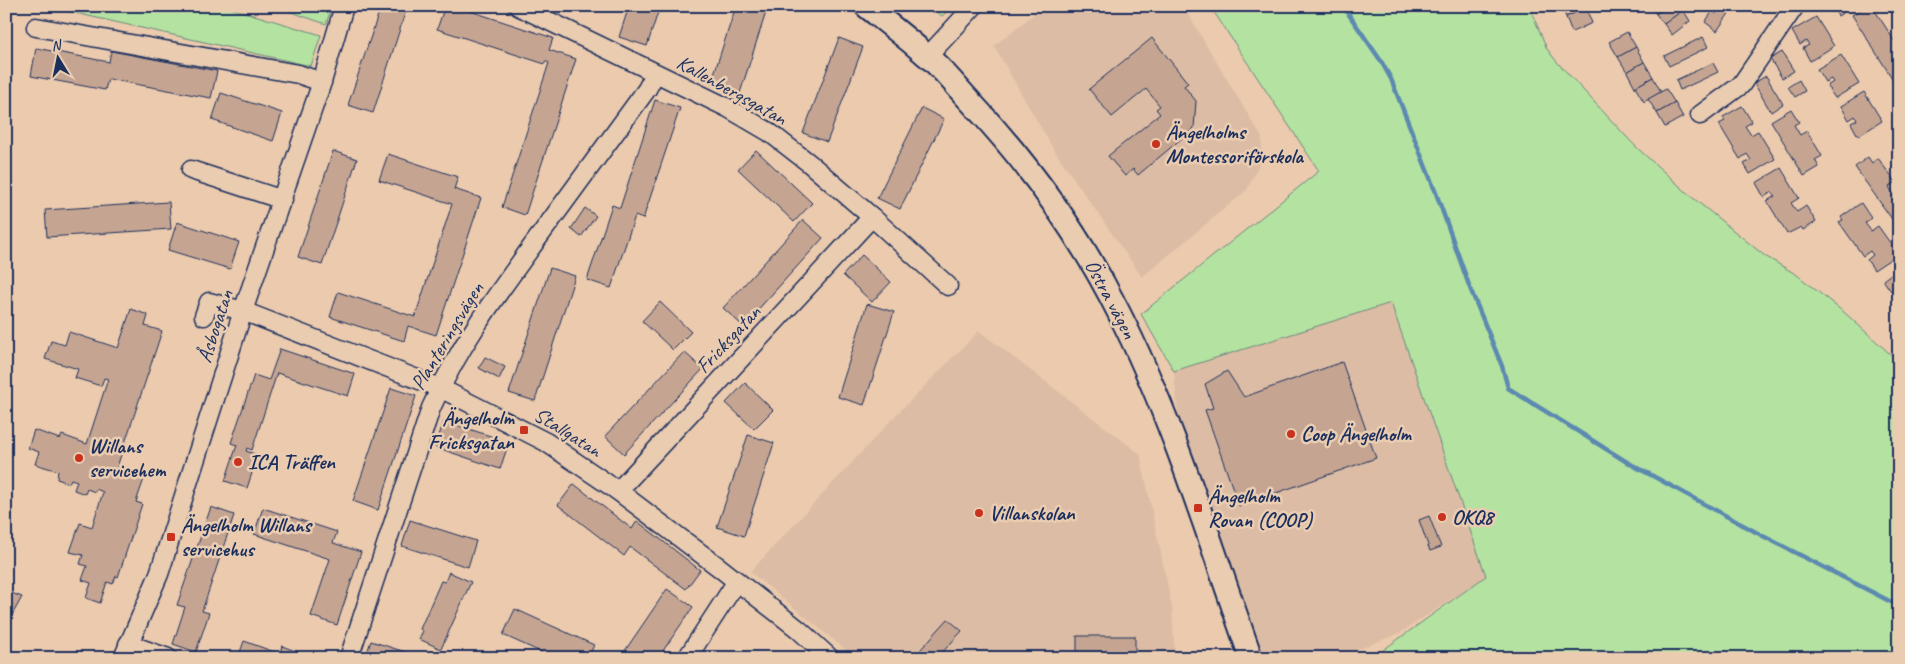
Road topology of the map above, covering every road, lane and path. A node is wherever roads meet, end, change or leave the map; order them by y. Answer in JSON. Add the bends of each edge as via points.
{"nodes":[{"id":1,"x":344,"y":6,"type":"edge"},
{"id":2,"x":518,"y":6,"type":"edge"},
{"id":3,"x":866,"y":6,"type":"edge"},
{"id":4,"x":974,"y":6,"type":"edge"},
{"id":5,"x":1795,"y":6,"type":"edge"},
{"id":6,"x":36,"y":27,"type":"dead end"},
{"id":7,"x":928,"y":56,"type":"junction"},
{"id":8,"x":655,"y":74,"type":"junction"},
{"id":9,"x":322,"y":82,"type":"junction"},
{"id":10,"x":1700,"y":115,"type":"dead end"},
{"id":11,"x":191,"y":170,"type":"dead end"},
{"id":12,"x":282,"y":200,"type":"junction"},
{"id":13,"x":872,"y":217,"type":"junction"},
{"id":14,"x":948,"y":286,"type":"dead end"},
{"id":15,"x":244,"y":312,"type":"junction"},
{"id":16,"x":204,"y":316,"type":"dead end"},
{"id":17,"x":440,"y":388,"type":"junction"},
{"id":18,"x":618,"y":491,"type":"junction"},
{"id":19,"x":737,"y":581,"type":"junction"},
{"id":20,"x":126,"y":651,"type":"edge"},
{"id":21,"x":168,"y":658,"type":"edge"},
{"id":22,"x":349,"y":658,"type":"edge"},
{"id":23,"x":687,"y":658,"type":"edge"},
{"id":24,"x":830,"y":658,"type":"edge"},
{"id":25,"x":1251,"y":658,"type":"edge"}],
"edges":[{"from":1,"to":9,"type":"street","name":"Åsbogatan"},
{"from":2,"to":8,"type":"street","name":"Kallenbergsgatan"},
{"from":3,"to":7,"type":"main road","name":"Östra vägen"},
{"from":4,"to":7,"type":"street"},
{"from":5,"to":10,"type":"street","via":[[1741,86]]},
{"from":6,"to":9,"type":"street","via":[[298,74]]},
{"from":7,"to":25,"type":"main road","name":"Östra vägen","via":[[1031,170],[1068,223],[1111,296],[1164,414]]},
{"from":8,"to":13,"type":"street","name":"Kallenbergsgatan","via":[[728,108],[769,132]]},
{"from":8,"to":17,"type":"street","name":"Planteringsvägen","via":[[471,332]]},
{"from":9,"to":12,"type":"street","name":"Åsbogatan"},
{"from":11,"to":12,"type":"street"},
{"from":12,"to":15,"type":"street","name":"Åsbogatan"},
{"from":13,"to":14,"type":"street","name":"Kallenbergsgatan"},
{"from":13,"to":18,"type":"street","name":"Fricksgatan"},
{"from":15,"to":16,"type":"street","name":"Stallgatan","via":[[209,302]]},
{"from":15,"to":17,"type":"street","name":"Stallgatan"},
{"from":15,"to":20,"type":"street","name":"Åsbogatan","via":[[159,574]]},
{"from":17,"to":18,"type":"street","name":"Stallgatan","via":[[546,442]]},
{"from":17,"to":22,"type":"street","name":"Planteringsvägen"},
{"from":18,"to":19,"type":"street","name":"Stallgatan"},
{"from":19,"to":23,"type":"street"},
{"from":19,"to":24,"type":"street","name":"Stallgatan"},
{"from":20,"to":21,"type":"street"}]}
